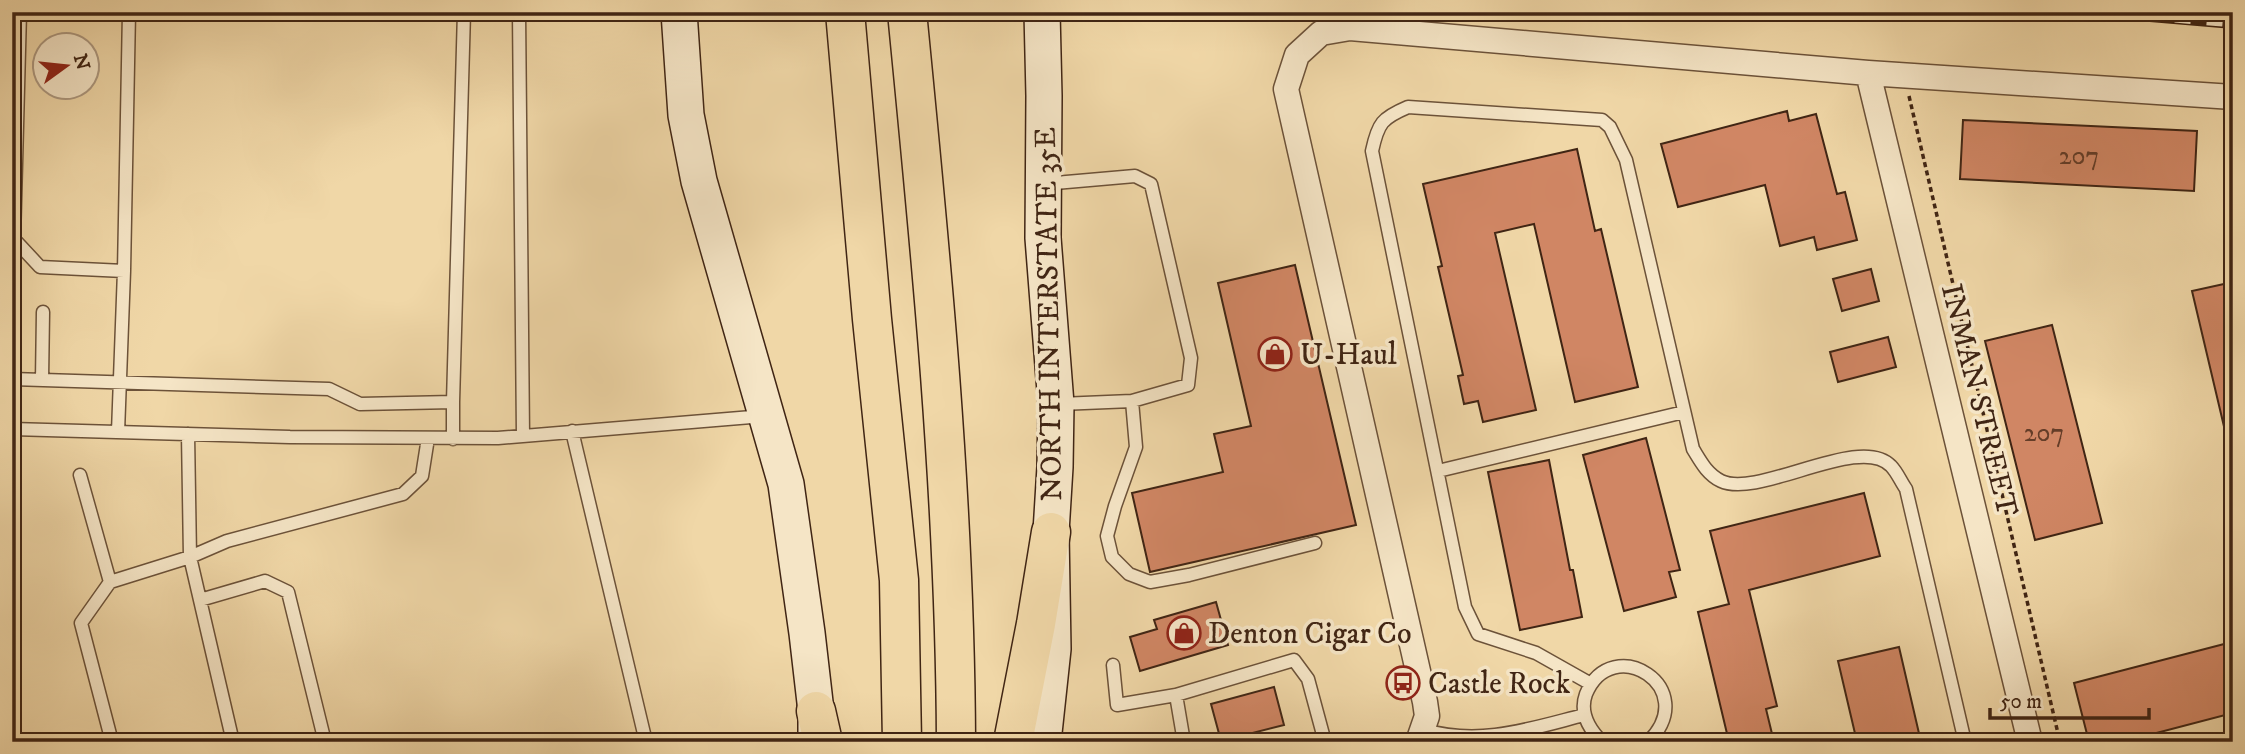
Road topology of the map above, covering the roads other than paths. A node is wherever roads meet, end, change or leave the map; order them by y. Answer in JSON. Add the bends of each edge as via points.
{"nodes":[{"id":1,"x":20,"y":12,"type":"edge"},
{"id":2,"x":128,"y":12,"type":"edge"},
{"id":3,"x":464,"y":12,"type":"edge"},
{"id":4,"x":519,"y":12,"type":"edge"},
{"id":5,"x":679,"y":12,"type":"edge"},
{"id":6,"x":845,"y":12,"type":"edge"},
{"id":7,"x":907,"y":12,"type":"edge"},
{"id":8,"x":1043,"y":24,"type":"edge"},
{"id":9,"x":1868,"y":73,"type":"junction"},
{"id":10,"x":2233,"y":97,"type":"edge"},
{"id":11,"x":1042,"y":180,"type":"junction"},
{"id":12,"x":124,"y":271,"type":"junction"},
{"id":13,"x":43,"y":312,"type":"dead end"},
{"id":14,"x":12,"y":379,"type":"edge"},
{"id":15,"x":42,"y":380,"type":"junction"},
{"id":16,"x":120,"y":383,"type":"junction"},
{"id":17,"x":1132,"y":401,"type":"junction"},
{"id":18,"x":453,"y":402,"type":"junction"},
{"id":19,"x":1056,"y":404,"type":"junction"},
{"id":20,"x":1684,"y":412,"type":"junction"},
{"id":21,"x":768,"y":416,"type":"junction"},
{"id":22,"x":12,"y":429,"type":"edge"},
{"id":23,"x":572,"y":431,"type":"junction"},
{"id":24,"x":118,"y":432,"type":"junction"},
{"id":25,"x":188,"y":434,"type":"junction"},
{"id":26,"x":523,"y":436,"type":"junction"},
{"id":27,"x":429,"y":438,"type":"junction"},
{"id":28,"x":453,"y":439,"type":"junction"},
{"id":29,"x":1438,"y":471,"type":"junction"},
{"id":30,"x":80,"y":475,"type":"dead end"},
{"id":31,"x":1051,"y":532,"type":"junction"},
{"id":32,"x":1315,"y":543,"type":"dead end"},
{"id":33,"x":190,"y":557,"type":"junction"},
{"id":34,"x":110,"y":582,"type":"junction"},
{"id":35,"x":200,"y":600,"type":"junction"},
{"id":36,"x":1113,"y":666,"type":"dead end"},
{"id":37,"x":1591,"y":684,"type":"junction"},
{"id":38,"x":1176,"y":695,"type":"junction"},
{"id":39,"x":1584,"y":715,"type":"junction"},
{"id":40,"x":817,"y":719,"type":"edge"},
{"id":41,"x":1421,"y":736,"type":"edge"},
{"id":42,"x":112,"y":742,"type":"edge"},
{"id":43,"x":233,"y":742,"type":"edge"},
{"id":44,"x":326,"y":742,"type":"edge"},
{"id":45,"x":646,"y":742,"type":"edge"},
{"id":46,"x":902,"y":742,"type":"edge"},
{"id":47,"x":956,"y":742,"type":"edge"},
{"id":48,"x":1013,"y":742,"type":"edge"},
{"id":49,"x":1043,"y":742,"type":"edge"},
{"id":50,"x":1184,"y":742,"type":"edge"},
{"id":51,"x":1325,"y":742,"type":"edge"},
{"id":52,"x":1602,"y":742,"type":"edge"},
{"id":53,"x":1648,"y":742,"type":"edge"},
{"id":54,"x":1965,"y":742,"type":"edge"},
{"id":55,"x":2030,"y":742,"type":"edge"}],
"edges":[{"from":1,"to":12,"type":"lane","via":[[14,239],[40,267]]},
{"from":2,"to":12,"type":"lane"},
{"from":3,"to":18,"type":"lane"},
{"from":4,"to":26,"type":"lane"},
{"from":5,"to":21,"type":"main road","via":[[686,115],[699,181]]},
{"from":6,"to":46,"type":"highway","via":[[899,580]]},
{"from":7,"to":47,"type":"highway","via":[[927,207],[953,566]]},
{"from":8,"to":11,"type":"main road","name":"NORTH INTERSTATE 35E"},
{"from":9,"to":10,"type":"street"},
{"from":9,"to":41,"type":"street","via":[[1350,28],[1321,33],[1297,55],[1286,89],[1425,702],[1427,716]]},
{"from":9,"to":55,"type":"street","name":"INMAN STREET"},
{"from":11,"to":17,"type":"lane","via":[[1055,183],[1135,176],[1151,184],[1191,358],[1188,385]]},
{"from":11,"to":19,"type":"main road","name":"NORTH INTERSTATE 35E"},
{"from":12,"to":16,"type":"lane"},
{"from":13,"to":15,"type":"lane"},
{"from":14,"to":15,"type":"lane"},
{"from":15,"to":16,"type":"lane"},
{"from":16,"to":18,"type":"lane","via":[[329,389],[360,404]]},
{"from":16,"to":24,"type":"lane"},
{"from":17,"to":19,"type":"lane"},
{"from":17,"to":32,"type":"lane","via":[[1136,447],[1107,536],[1112,557],[1129,574],[1150,582]]},
{"from":18,"to":28,"type":"lane"},
{"from":19,"to":31,"type":"main road","name":"NORTH INTERSTATE 35E"},
{"from":20,"to":29,"type":"lane"},
{"from":20,"to":29,"type":"lane","via":[[1626,160],[1610,127],[1602,120],[1408,107],[1388,115],[1377,129],[1372,151]]},
{"from":20,"to":54,"type":"lane","via":[[1693,449],[1707,472],[1724,483],[1747,483],[1852,457],[1890,464],[1906,489]]},
{"from":21,"to":23,"type":"lane"},
{"from":21,"to":40,"type":"main road","via":[[786,484]]},
{"from":22,"to":24,"type":"lane"},
{"from":23,"to":26,"type":"lane"},
{"from":23,"to":45,"type":"lane"},
{"from":24,"to":25,"type":"lane"},
{"from":25,"to":27,"type":"lane"},
{"from":25,"to":33,"type":"lane"},
{"from":26,"to":28,"type":"lane"},
{"from":27,"to":28,"type":"lane"},
{"from":27,"to":33,"type":"lane","via":[[422,476],[403,494],[227,541]]},
{"from":29,"to":37,"type":"lane","via":[[1465,607],[1478,634],[1536,653]]},
{"from":30,"to":34,"type":"lane"},
{"from":31,"to":48,"type":"highway"},
{"from":31,"to":49,"type":"main road","name":"NORTH INTERSTATE 35E","via":[[1053,649]]},
{"from":33,"to":34,"type":"lane"},
{"from":33,"to":35,"type":"lane"},
{"from":34,"to":42,"type":"lane","via":[[81,623]]},
{"from":35,"to":43,"type":"lane"},
{"from":35,"to":44,"type":"lane","via":[[265,581],[288,592]]},
{"from":36,"to":38,"type":"lane","via":[[1117,705]]},
{"from":37,"to":39,"type":"lane","via":[[1584,699]]},
{"from":37,"to":53,"type":"lane","via":[[1602,672],[1617,666],[1641,670],[1660,684],[1666,716]]},
{"from":38,"to":50,"type":"lane"},
{"from":38,"to":51,"type":"lane","via":[[1294,660],[1308,680]]},
{"from":39,"to":41,"type":"lane","via":[[1503,736]]},
{"from":39,"to":52,"type":"lane"}]}
